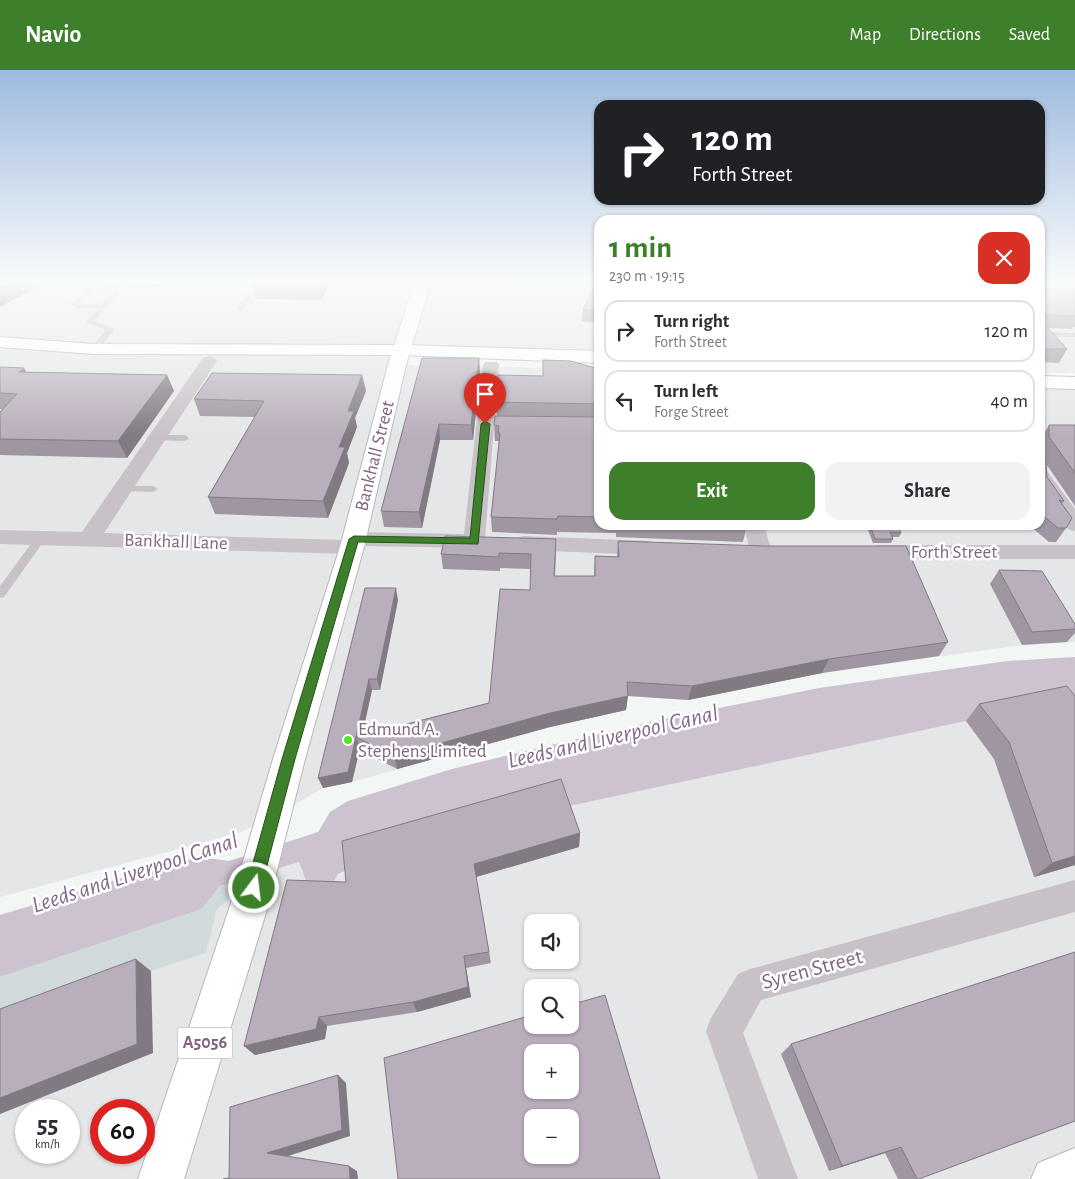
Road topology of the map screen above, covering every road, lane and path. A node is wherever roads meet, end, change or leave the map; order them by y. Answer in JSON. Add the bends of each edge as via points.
{"nodes":[{"id":1,"x":108,"y":333,"type":"edge"},
{"id":2,"x":407,"y":333,"type":"edge"},
{"id":3,"x":1045,"y":334,"type":"edge"},
{"id":4,"x":1075,"y":335,"type":"edge"},
{"id":5,"x":0,"y":342,"type":"edge"},
{"id":6,"x":94,"y":349,"type":"junction"},
{"id":7,"x":0,"y":353,"type":"edge"},
{"id":8,"x":400,"y":357,"type":"junction"},
{"id":9,"x":594,"y":357,"type":"edge"},
{"id":10,"x":209,"y":361,"type":"junction"},
{"id":11,"x":491,"y":366,"type":"junction"},
{"id":12,"x":555,"y":368,"type":"junction"},
{"id":13,"x":594,"y":369,"type":"edge"},
{"id":14,"x":1045,"y":373,"type":"edge"},
{"id":15,"x":1075,"y":373,"type":"edge"},
{"id":16,"x":1045,"y":382,"type":"edge"},
{"id":17,"x":1075,"y":383,"type":"edge"},
{"id":18,"x":485,"y":424,"type":"junction"},
{"id":19,"x":504,"y":424,"type":"edge"},
{"id":20,"x":1045,"y":436,"type":"edge"},
{"id":21,"x":1075,"y":436,"type":"edge"},
{"id":22,"x":157,"y":438,"type":"junction"},
{"id":23,"x":185,"y":438,"type":"dead end"},
{"id":24,"x":1045,"y":482,"type":"edge"},
{"id":25,"x":122,"y":489,"type":"junction"},
{"id":26,"x":153,"y":489,"type":"dead end"},
{"id":27,"x":1075,"y":524,"type":"edge"},
{"id":28,"x":755,"y":530,"type":"edge"},
{"id":29,"x":0,"y":537,"type":"edge"},
{"id":30,"x":40,"y":539,"type":"junction"},
{"id":31,"x":88,"y":540,"type":"junction"},
{"id":32,"x":491,"y":542,"type":"junction"},
{"id":33,"x":353,"y":543,"type":"junction"},
{"id":34,"x":672,"y":549,"type":"edge"},
{"id":35,"x":761,"y":552,"type":"edge"},
{"id":36,"x":859,"y":552,"type":"edge"},
{"id":37,"x":1075,"y":552,"type":"edge"},
{"id":38,"x":0,"y":579,"type":"edge"},
{"id":39,"x":12,"y":579,"type":"junction"},
{"id":40,"x":0,"y":594,"type":"edge"},
{"id":41,"x":1075,"y":896,"type":"edge"},
{"id":42,"x":1075,"y":1170,"type":"edge"},
{"id":43,"x":161,"y":1179,"type":"edge"},
{"id":44,"x":778,"y":1179,"type":"edge"},
{"id":45,"x":1054,"y":1179,"type":"edge"}],
"edges":[{"from":1,"to":6,"type":"lane"},
{"from":2,"to":8,"type":"main road","number":"A5056"},
{"from":3,"to":4,"type":"lane"},
{"from":5,"to":6,"type":"main road"},
{"from":6,"to":8,"type":"main road","via":[[247,349],[274,355]]},
{"from":7,"to":10,"type":"main road","via":[[58,358]]},
{"from":8,"to":9,"type":"main road"},
{"from":8,"to":10,"type":"main road"},
{"from":8,"to":11,"type":"main road"},
{"from":8,"to":12,"type":"main road","via":[[525,363]]},
{"from":8,"to":33,"type":"main road","name":"Bankhall Street","number":"A5056"},
{"from":10,"to":22,"type":"street","via":[[198,384]]},
{"from":11,"to":12,"type":"main road"},
{"from":11,"to":18,"type":"street"},
{"from":12,"to":13,"type":"main road"},
{"from":14,"to":15,"type":"main road"},
{"from":16,"to":17,"type":"main road"},
{"from":18,"to":19,"type":"street"},
{"from":18,"to":32,"type":"street"},
{"from":20,"to":21,"type":"street"},
{"from":22,"to":23,"type":"lane"},
{"from":22,"to":25,"type":"street"},
{"from":24,"to":27,"type":"street"},
{"from":25,"to":26,"type":"lane"},
{"from":25,"to":31,"type":"street"},
{"from":28,"to":35,"type":"street"},
{"from":29,"to":30,"type":"street","name":"Bankhall Lane"},
{"from":30,"to":31,"type":"street","name":"Bankhall Lane"},
{"from":30,"to":39,"type":"lane"},
{"from":31,"to":33,"type":"street","name":"Bankhall Lane"},
{"from":32,"to":33,"type":"street"},
{"from":32,"to":34,"type":"street"},
{"from":33,"to":43,"type":"main road","name":"Bankhall Street","number":"A5056","via":[[249,906]]},
{"from":36,"to":37,"type":"street","name":"Forth Street"},
{"from":38,"to":39,"type":"lane"},
{"from":39,"to":40,"type":"lane"},
{"from":41,"to":44,"type":"street","name":"Syren Street","via":[[750,986],[724,1031]]},
{"from":42,"to":45,"type":"main road"}]}
